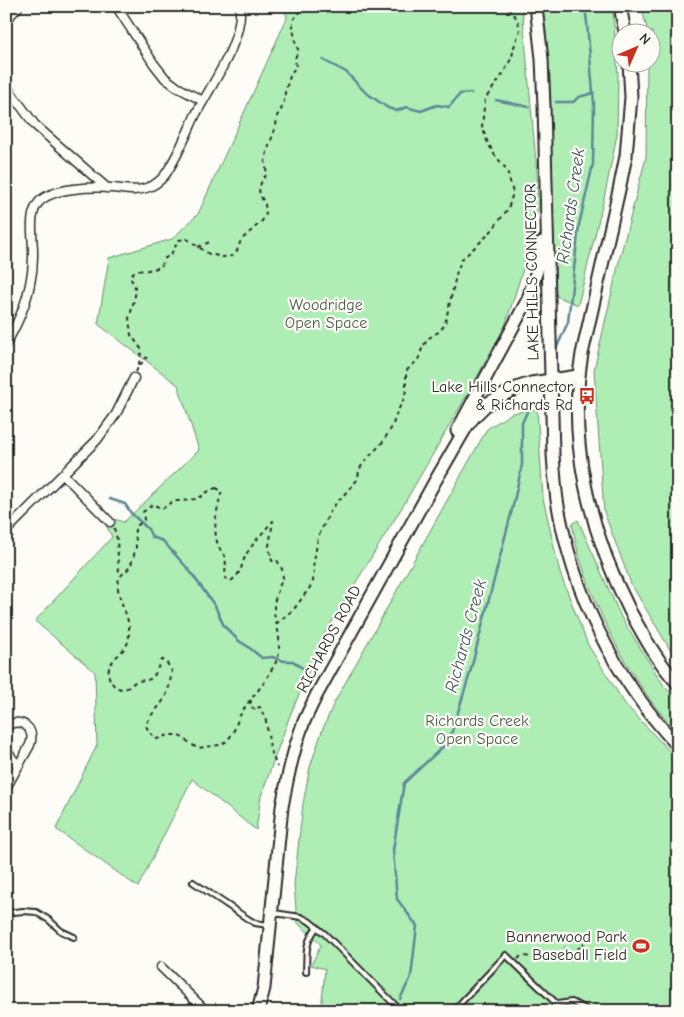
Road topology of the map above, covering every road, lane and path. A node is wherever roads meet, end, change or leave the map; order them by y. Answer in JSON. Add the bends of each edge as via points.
{"nodes":[{"id":1,"x":19,"y":6,"type":"edge"},
{"id":2,"x":116,"y":6,"type":"edge"},
{"id":3,"x":240,"y":6,"type":"edge"},
{"id":4,"x":305,"y":6,"type":"edge"},
{"id":5,"x":504,"y":6,"type":"edge"},
{"id":6,"x":536,"y":6,"type":"edge"},
{"id":7,"x":620,"y":6,"type":"edge"},
{"id":8,"x":6,"y":20,"type":"edge"},
{"id":9,"x":623,"y":22,"type":"edge"},
{"id":10,"x":630,"y":72,"type":"edge"},
{"id":11,"x":6,"y":86,"type":"edge"},
{"id":12,"x":203,"y":101,"type":"junction"},
{"id":13,"x":107,"y":188,"type":"junction"},
{"id":14,"x":547,"y":215,"type":"junction"},
{"id":15,"x":212,"y":241,"type":"dead end"},
{"id":16,"x":198,"y":247,"type":"junction"},
{"id":17,"x":6,"y":344,"type":"edge"},
{"id":18,"x":147,"y":357,"type":"dead end"},
{"id":19,"x":140,"y":365,"type":"junction"},
{"id":20,"x":578,"y":376,"type":"junction"},
{"id":21,"x":134,"y":378,"type":"joint"},
{"id":22,"x":551,"y":380,"type":"junction"},
{"id":23,"x":64,"y":475,"type":"junction"},
{"id":24,"x":434,"y":483,"type":"junction"},
{"id":25,"x":110,"y":522,"type":"joint"},
{"id":26,"x":6,"y":532,"type":"edge"},
{"id":27,"x":120,"y":576,"type":"junction"},
{"id":28,"x":276,"y":624,"type":"junction"},
{"id":29,"x":678,"y":684,"type":"edge"},
{"id":30,"x":251,"y":700,"type":"junction"},
{"id":31,"x":6,"y":726,"type":"edge"},
{"id":32,"x":678,"y":746,"type":"edge"},
{"id":33,"x":6,"y":750,"type":"edge"},
{"id":34,"x":18,"y":766,"type":"junction"},
{"id":35,"x":277,"y":767,"type":"dead end"},
{"id":36,"x":6,"y":788,"type":"edge"},
{"id":37,"x":194,"y":882,"type":"dead end"},
{"id":38,"x":6,"y":913,"type":"edge"},
{"id":39,"x":271,"y":913,"type":"junction"},
{"id":40,"x":270,"y":926,"type":"junction"},
{"id":41,"x":317,"y":927,"type":"junction"},
{"id":42,"x":74,"y":937,"type":"dead end"},
{"id":43,"x":584,"y":943,"type":"dead end"},
{"id":44,"x":565,"y":947,"type":"dead end"},
{"id":45,"x":570,"y":956,"type":"junction"},
{"id":46,"x":515,"y":962,"type":"junction"},
{"id":47,"x":161,"y":967,"type":"dead end"},
{"id":48,"x":306,"y":972,"type":"dead end"},
{"id":49,"x":557,"y":1004,"type":"junction"},
{"id":50,"x":206,"y":1011,"type":"edge"},
{"id":51,"x":258,"y":1011,"type":"edge"},
{"id":52,"x":401,"y":1011,"type":"edge"},
{"id":53,"x":454,"y":1011,"type":"edge"},
{"id":54,"x":550,"y":1011,"type":"edge"},
{"id":55,"x":589,"y":1011,"type":"edge"}],
"edges":[{"from":1,"to":8,"type":"street"},
{"from":2,"to":12,"type":"street","via":[[165,78]]},
{"from":3,"to":12,"type":"street","via":[[240,22],[234,42]]},
{"from":4,"to":16,"type":"path","via":[[293,20],[298,49],[296,67],[290,73],[266,156],[267,174],[258,189],[266,214],[241,240],[232,256],[209,254]]},
{"from":5,"to":28,"type":"path","via":[[513,13],[520,30],[508,66],[485,99],[482,126],[490,148],[507,170],[512,200],[489,234],[462,259],[445,324],[429,338],[418,360],[406,371],[406,391],[392,427],[364,462],[358,479],[332,508],[318,537],[313,581],[304,597]]},
{"from":6,"to":14,"type":"main road","name":"LAKE HILLS CONNECTOR","via":[[542,59]]},
{"from":7,"to":9,"type":"main road"},
{"from":10,"to":20,"type":"main road","via":[[626,156]]},
{"from":11,"to":13,"type":"street","via":[[35,125]]},
{"from":12,"to":13,"type":"street","via":[[159,181],[138,190]]},
{"from":13,"to":17,"type":"street","via":[[54,192],[39,202],[32,218],[30,284]]},
{"from":14,"to":22,"type":"main road","name":"LAKE HILLS CONNECTOR"},
{"from":14,"to":24,"type":"main road","via":[[528,299],[461,422]]},
{"from":15,"to":16,"type":"path"},
{"from":16,"to":19,"type":"path","via":[[186,239],[179,240],[161,267],[132,274],[135,287],[129,318],[131,335],[142,350]]},
{"from":18,"to":19,"type":"path"},
{"from":19,"to":21,"type":"path"},
{"from":20,"to":22,"type":"main road","name":"RICHARDS ROAD"},
{"from":20,"to":29,"type":"main road","via":[[579,450],[597,531],[615,579],[642,632]]},
{"from":21,"to":23,"type":"street","via":[[106,429]]},
{"from":22,"to":24,"type":"main road","name":"RICHARDS ROAD","via":[[519,387],[488,403],[467,426]]},
{"from":22,"to":32,"type":"main road","name":"LAKE HILLS CONNECTOR","via":[[557,499],[583,595],[616,664],[652,718]]},
{"from":23,"to":25,"type":"street"},
{"from":23,"to":26,"type":"street"},
{"from":24,"to":39,"type":"main road","name":"RICHARDS ROAD","via":[[325,678],[303,724],[285,788]]},
{"from":25,"to":27,"type":"path","via":[[117,539]]},
{"from":27,"to":28,"type":"path","via":[[131,565],[136,546],[135,529],[144,520],[143,512],[153,504],[162,509],[173,501],[196,499],[216,488],[222,492],[216,528],[218,546],[226,558],[225,578],[231,581],[239,575],[245,556],[273,521],[269,546],[272,561],[277,560],[283,578],[274,603]]},
{"from":27,"to":30,"type":"path","via":[[118,585],[130,629],[128,643],[109,668],[111,682],[123,689],[153,677],[162,660],[166,660],[172,671],[164,698],[152,712],[146,726],[150,733],[157,738],[167,734],[180,735],[197,748],[220,745],[233,734],[239,717]]},
{"from":28,"to":30,"type":"path","via":[[279,653]]},
{"from":30,"to":35,"type":"path","via":[[250,706],[256,710],[260,706],[266,721]]},
{"from":31,"to":34,"type":"street","via":[[21,723],[31,734],[30,745]]},
{"from":33,"to":34,"type":"street"},
{"from":34,"to":36,"type":"street"},
{"from":37,"to":40,"type":"lane","via":[[248,919]]},
{"from":38,"to":42,"type":"lane","via":[[36,912],[60,931]]},
{"from":39,"to":40,"type":"main road","name":"RICHARDS ROAD"},
{"from":39,"to":41,"type":"lane","via":[[301,917]]},
{"from":40,"to":51,"type":"main road","name":"RICHARDS ROAD","via":[[264,988]]},
{"from":41,"to":48,"type":"lane","via":[[309,940]]},
{"from":41,"to":52,"type":"lane"},
{"from":43,"to":45,"type":"path"},
{"from":44,"to":45,"type":"path"},
{"from":45,"to":46,"type":"path","via":[[567,959],[521,956]]},
{"from":46,"to":49,"type":"lane"},
{"from":46,"to":53,"type":"lane","via":[[506,954]]},
{"from":47,"to":50,"type":"street"},
{"from":49,"to":54,"type":"lane"},
{"from":49,"to":55,"type":"lane","via":[[572,1002]]}]}
